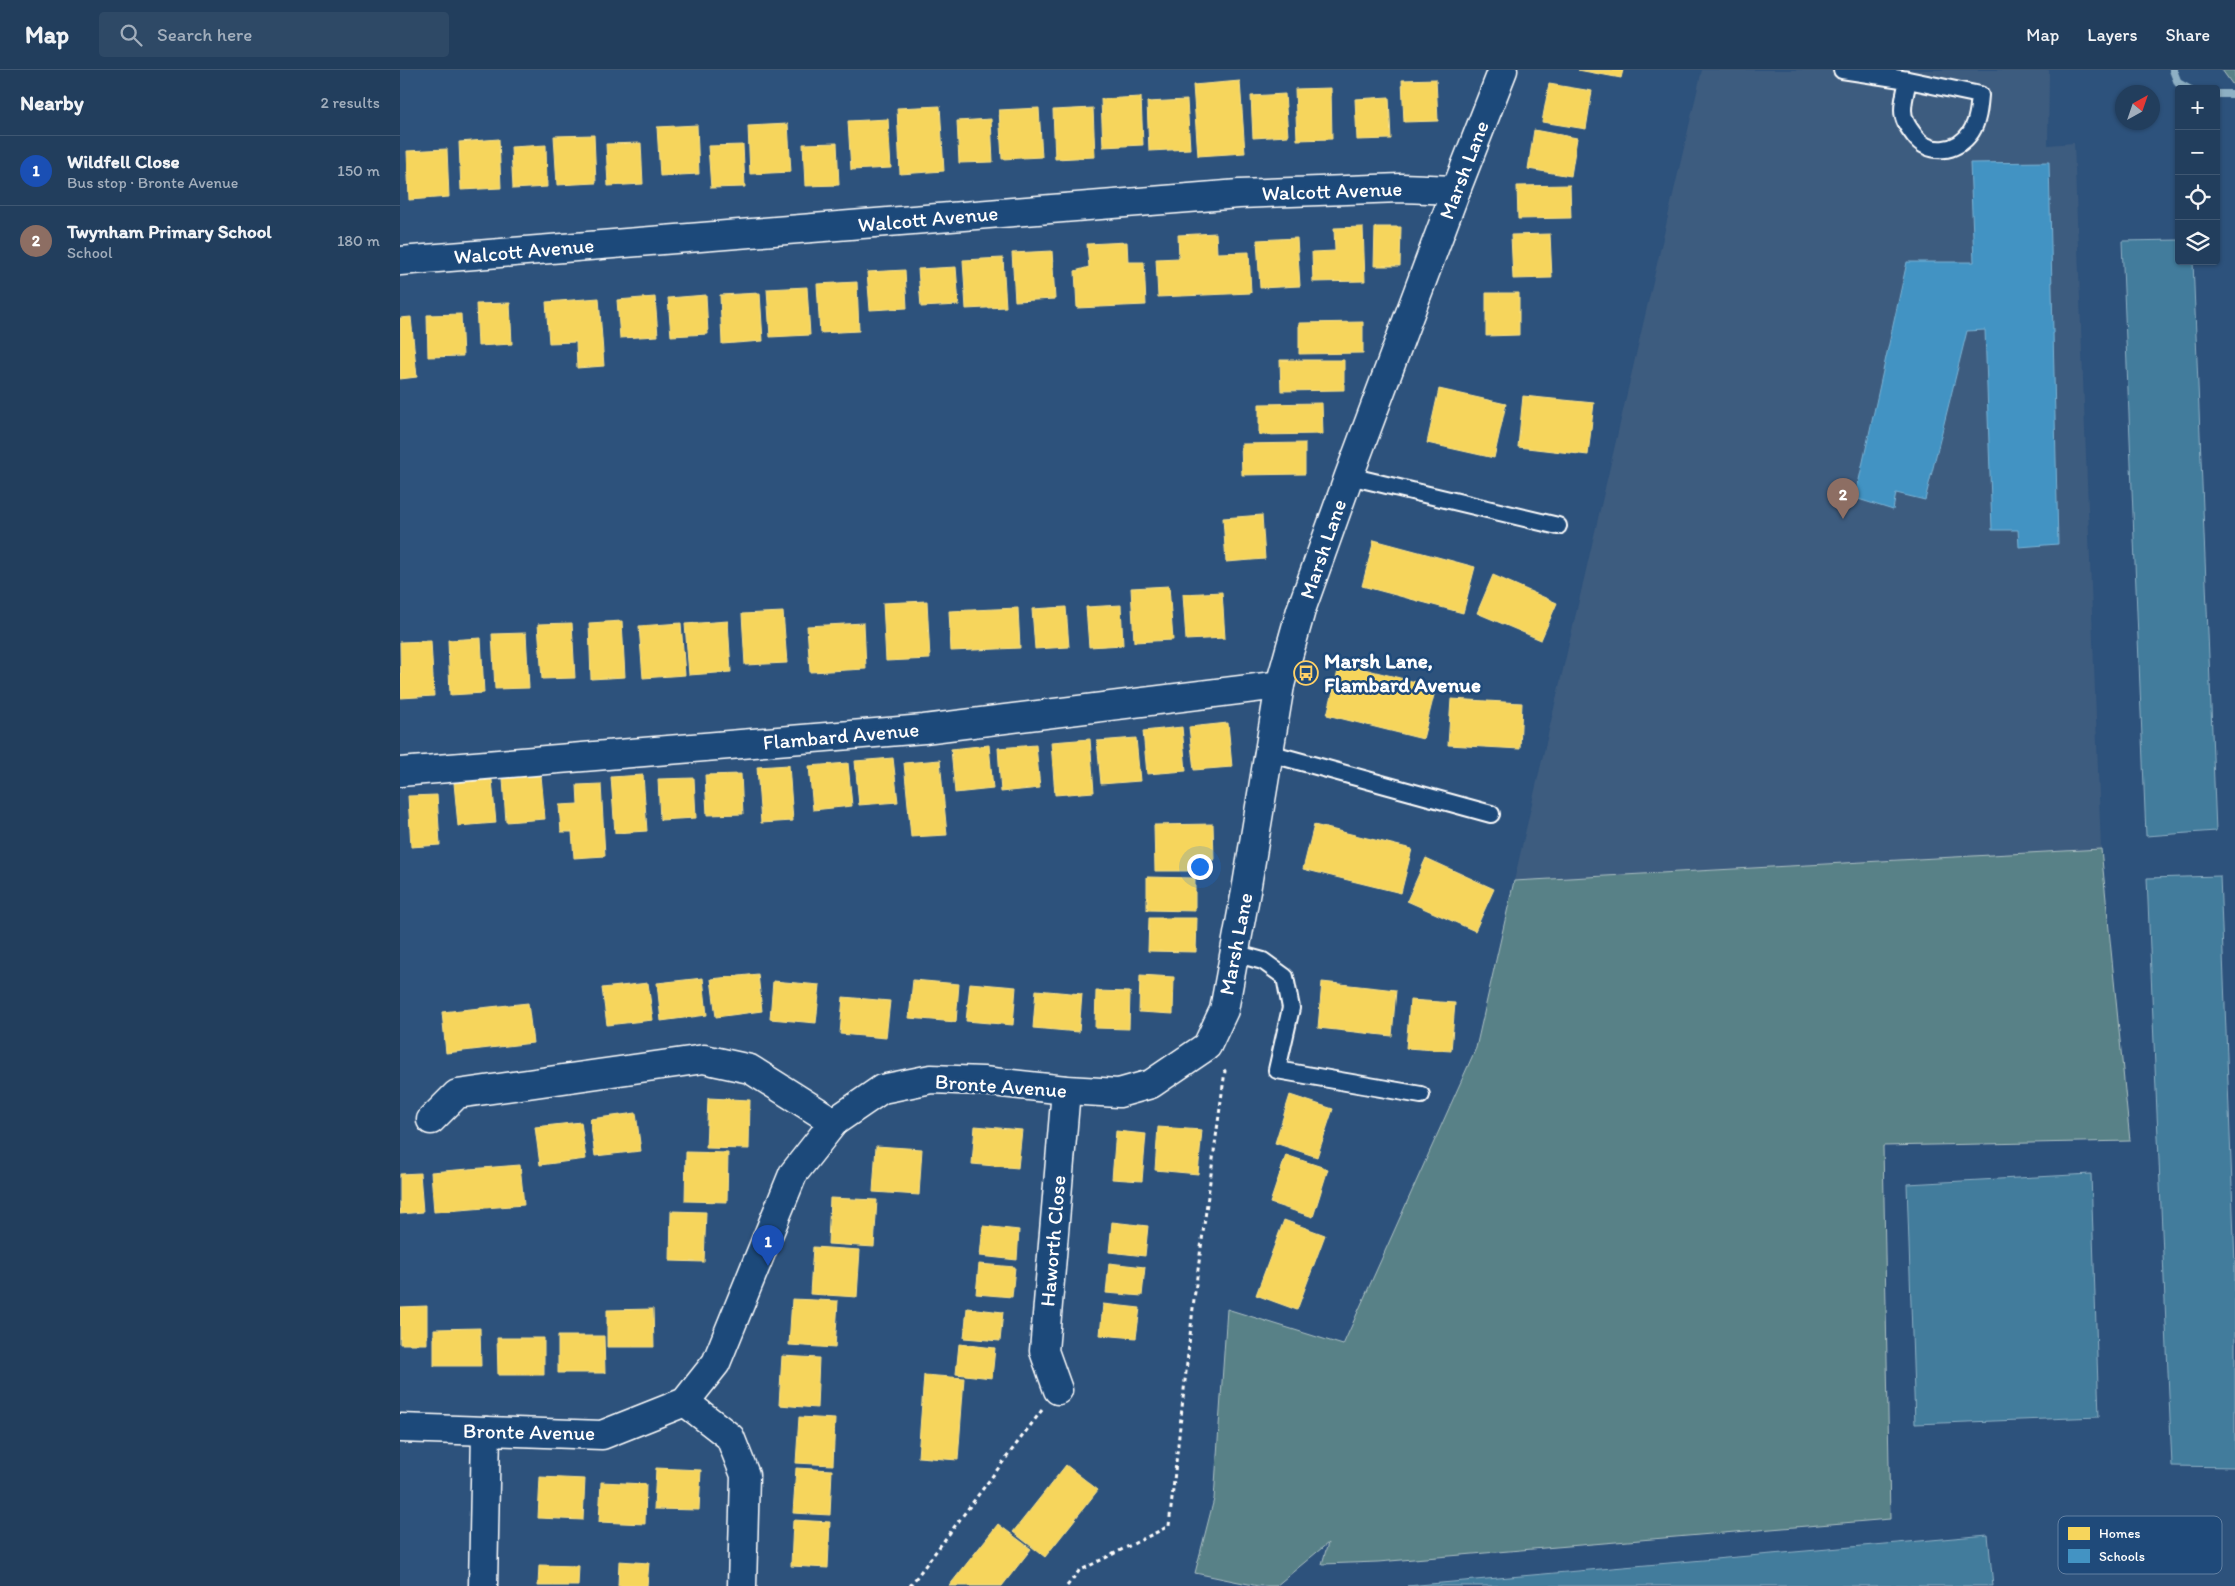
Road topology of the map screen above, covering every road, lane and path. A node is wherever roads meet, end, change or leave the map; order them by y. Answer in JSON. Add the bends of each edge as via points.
{"nodes":[{"id":1,"x":1503,"y":70,"type":"edge"},
{"id":2,"x":1842,"y":70,"type":"edge"},
{"id":3,"x":1908,"y":80,"type":"junction"},
{"id":4,"x":1456,"y":190,"type":"junction"},
{"id":5,"x":400,"y":261,"type":"edge"},
{"id":6,"x":1349,"y":476,"type":"junction"},
{"id":7,"x":1558,"y":526,"type":"dead end"},
{"id":8,"x":1280,"y":685,"type":"junction"},
{"id":9,"x":1269,"y":753,"type":"junction"},
{"id":10,"x":400,"y":772,"type":"edge"},
{"id":11,"x":1491,"y":814,"type":"dead end"},
{"id":12,"x":1234,"y":953,"type":"junction"},
{"id":13,"x":1207,"y":1046,"type":"junction"},
{"id":14,"x":1066,"y":1090,"type":"junction"},
{"id":15,"x":1421,"y":1095,"type":"dead end"},
{"id":16,"x":431,"y":1120,"type":"dead end"},
{"id":17,"x":834,"y":1122,"type":"junction"},
{"id":18,"x":1058,"y":1390,"type":"joint"},
{"id":19,"x":685,"y":1402,"type":"junction"},
{"id":20,"x":400,"y":1428,"type":"edge"},
{"id":21,"x":486,"y":1431,"type":"junction"},
{"id":22,"x":483,"y":1586,"type":"edge"},
{"id":23,"x":742,"y":1586,"type":"edge"},
{"id":24,"x":910,"y":1586,"type":"edge"},
{"id":25,"x":1067,"y":1586,"type":"edge"}],
"edges":[{"from":1,"to":4,"type":"street","name":"Marsh Lane"},
{"from":2,"to":3,"type":"lane"},
{"from":3,"to":3,"type":"lane","via":[[1980,95],[1979,112],[1963,142],[1948,149],[1933,150],[1919,142],[1906,124],[1903,111]]},
{"from":4,"to":5,"type":"street","name":"Walcott Avenue","via":[[1401,188],[1239,194]]},
{"from":4,"to":6,"type":"street","name":"Marsh Lane"},
{"from":6,"to":7,"type":"lane"},
{"from":6,"to":8,"type":"street","name":"Marsh Lane","via":[[1302,610]]},
{"from":8,"to":9,"type":"street","name":"Marsh Lane"},
{"from":8,"to":10,"type":"street","name":"Flambard Avenue","via":[[924,729]]},
{"from":9,"to":11,"type":"lane"},
{"from":9,"to":12,"type":"street","name":"Marsh Lane"},
{"from":12,"to":13,"type":"street","name":"Marsh Lane","via":[[1224,1010]]},
{"from":12,"to":15,"type":"lane","via":[[1263,961],[1285,977],[1290,1008],[1277,1070]]},
{"from":13,"to":14,"type":"street","name":"Bronte Avenue","via":[[1151,1084],[1119,1093]]},
{"from":13,"to":25,"type":"path","via":[[1224,1071],[1169,1526],[1079,1571]]},
{"from":14,"to":17,"type":"street","name":"Bronte Avenue","via":[[931,1079],[882,1089]]},
{"from":14,"to":18,"type":"street","name":"Haworth Close","via":[[1044,1351]]},
{"from":16,"to":17,"type":"street","via":[[457,1094],[704,1059],[750,1069]]},
{"from":17,"to":19,"type":"street","name":"Bronte Avenue","via":[[793,1174],[716,1363]]},
{"from":18,"to":24,"type":"path"},
{"from":19,"to":21,"type":"street","name":"Bronte Avenue","via":[[602,1435]]},
{"from":19,"to":23,"type":"street","via":[[730,1437],[745,1475]]},
{"from":20,"to":21,"type":"street","name":"Bronte Avenue"},
{"from":21,"to":22,"type":"street"}]}
